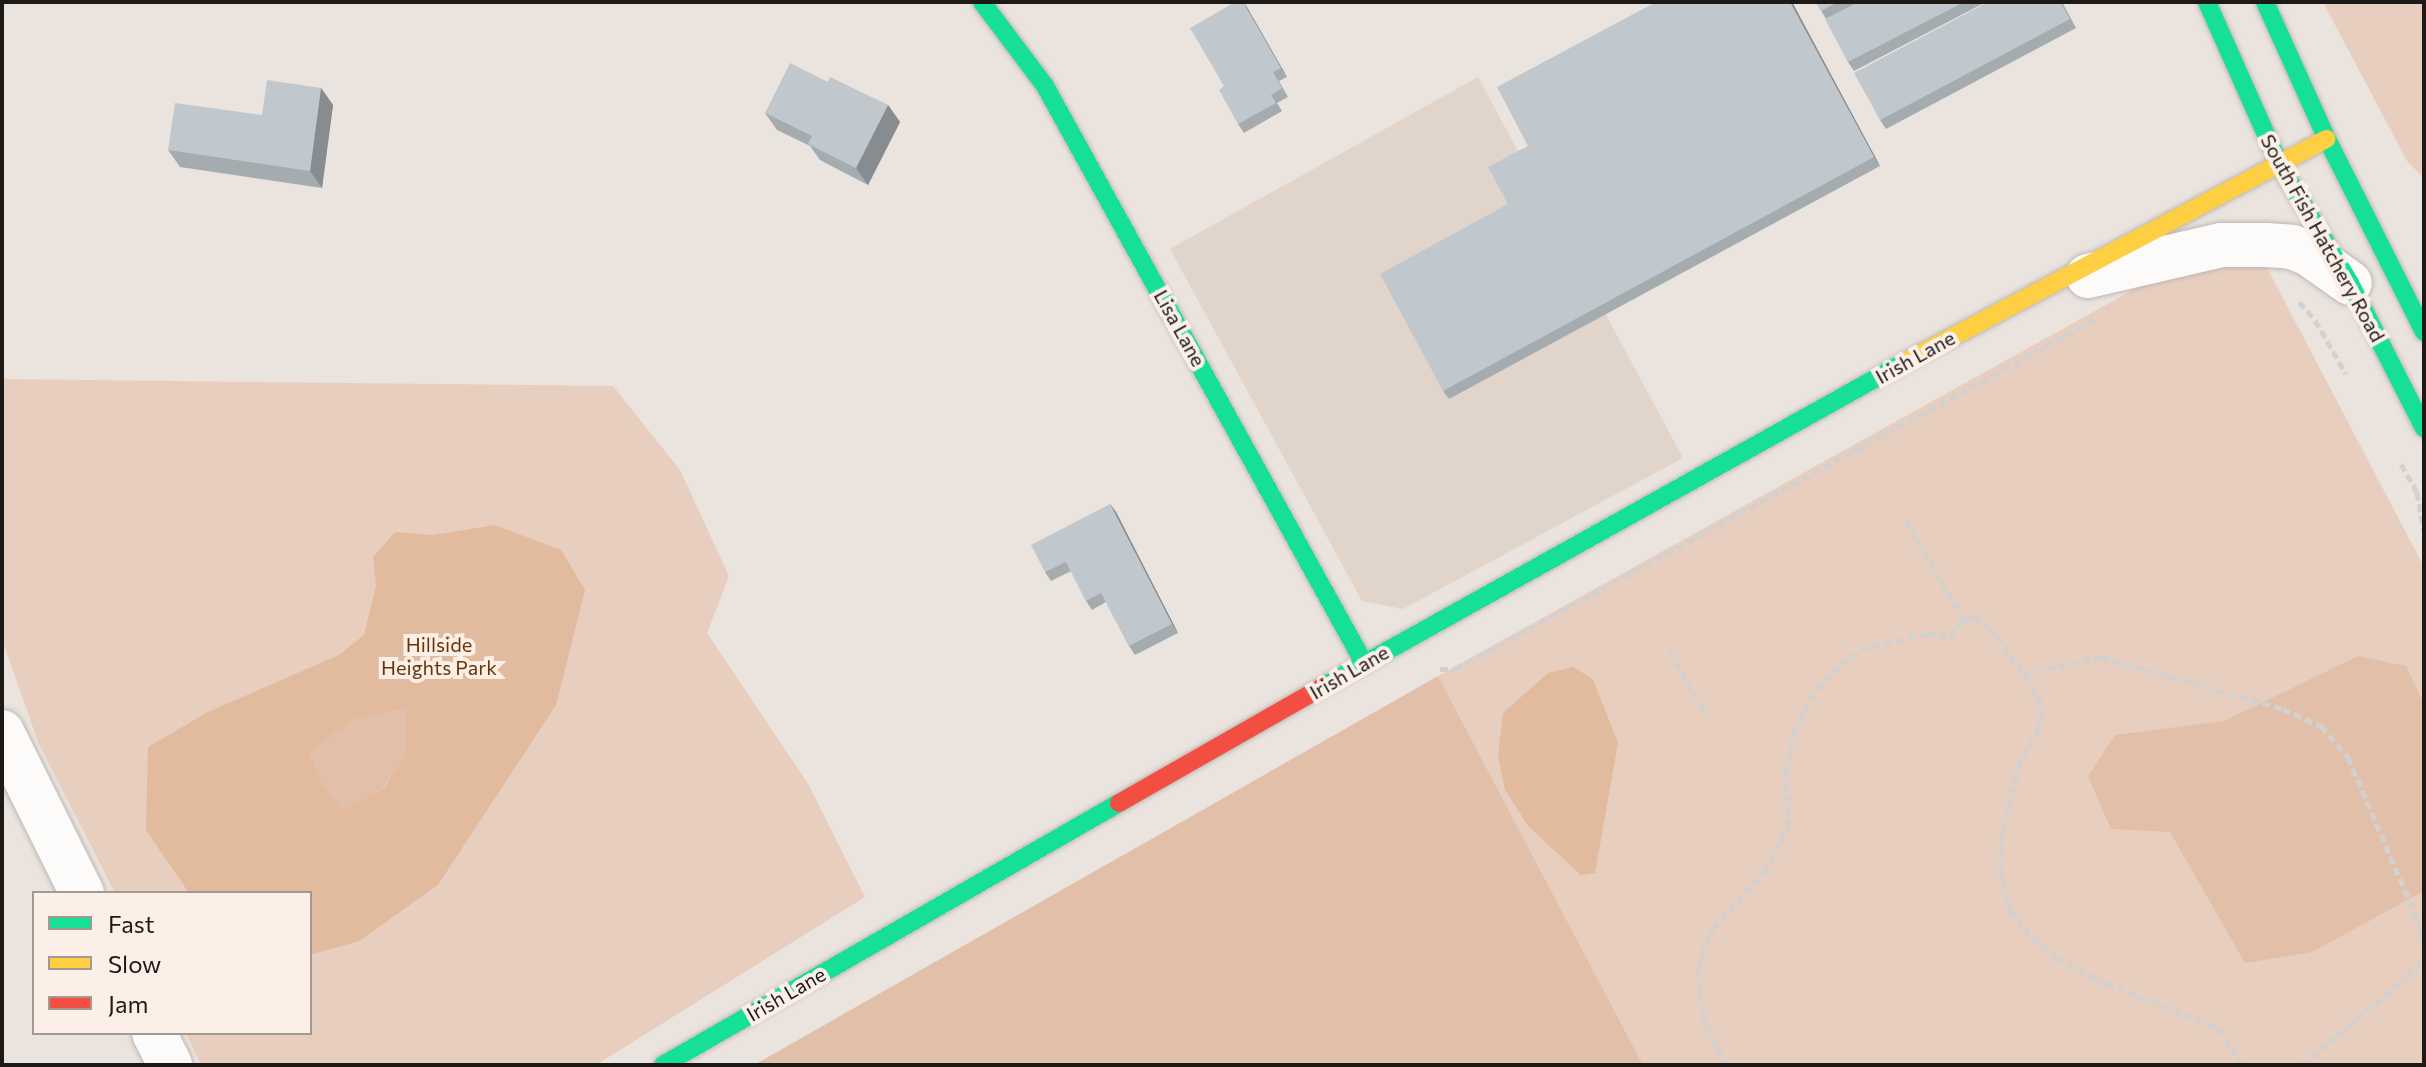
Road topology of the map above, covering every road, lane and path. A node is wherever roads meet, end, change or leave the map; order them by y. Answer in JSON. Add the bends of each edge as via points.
{"nodes":[{"id":1,"x":982,"y":2,"type":"edge"},
{"id":2,"x":2207,"y":2,"type":"edge"},
{"id":3,"x":2265,"y":2,"type":"edge"},
{"id":4,"x":2327,"y":139,"type":"junction"},
{"id":5,"x":2279,"y":164,"type":"junction"},
{"id":6,"x":2350,"y":283,"type":"junction"},
{"id":7,"x":2039,"y":290,"type":"junction"},
{"id":8,"x":2294,"y":295,"type":"dead end"},
{"id":9,"x":2106,"y":315,"type":"dead end"},
{"id":10,"x":2424,"y":332,"type":"edge"},
{"id":11,"x":2350,"y":381,"type":"dead end"},
{"id":12,"x":2424,"y":428,"type":"edge"},
{"id":13,"x":2393,"y":451,"type":"dead end"},
{"id":14,"x":1905,"y":520,"type":"dead end"},
{"id":15,"x":2424,"y":531,"type":"edge"},
{"id":16,"x":1964,"y":620,"type":"junction"},
{"id":17,"x":1416,"y":634,"type":"junction"},
{"id":18,"x":1669,"y":651,"type":"dead end"},
{"id":19,"x":1364,"y":663,"type":"junction"},
{"id":20,"x":2024,"y":674,"type":"junction"},
{"id":21,"x":1707,"y":716,"type":"dead end"},
{"id":22,"x":2,"y":732,"type":"edge"},
{"id":23,"x":81,"y":891,"type":"edge"},
{"id":24,"x":2424,"y":956,"type":"edge"},
{"id":25,"x":155,"y":1035,"type":"edge"},
{"id":26,"x":170,"y":1065,"type":"edge"},
{"id":27,"x":663,"y":1065,"type":"edge"},
{"id":28,"x":1727,"y":1065,"type":"edge"},
{"id":29,"x":2242,"y":1065,"type":"edge"},
{"id":30,"x":2302,"y":1065,"type":"edge"}],
"edges":[{"from":1,"to":19,"type":"street","name":"Lisa Lane","via":[[1045,86]]},
{"from":2,"to":5,"type":"street","name":"South Fish Hatchery Road"},
{"from":3,"to":4,"type":"street"},
{"from":4,"to":5,"type":"street","name":"Irish Lane"},
{"from":4,"to":10,"type":"street"},
{"from":5,"to":6,"type":"street","name":"South Fish Hatchery Road"},
{"from":5,"to":7,"type":"street","name":"Irish Lane"},
{"from":6,"to":7,"type":"street","name":"Irish Lane","via":[[2292,247],[2221,245],[2146,259]]},
{"from":6,"to":12,"type":"street","name":"South Fish Hatchery Road"},
{"from":7,"to":17,"type":"street","name":"Irish Lane"},
{"from":8,"to":11,"type":"path"},
{"from":9,"to":17,"type":"path","via":[[1455,669],[1437,668]]},
{"from":13,"to":15,"type":"path","via":[[2417,492]]},
{"from":14,"to":16,"type":"path"},
{"from":16,"to":20,"type":"path","via":[[1973,617],[1989,627]]},
{"from":16,"to":28,"type":"path","via":[[1950,636],[1927,634],[1861,649],[1810,699],[1794,732],[1786,773],[1788,827],[1764,872],[1713,928],[1701,955],[1698,977],[1705,1025]]},
{"from":17,"to":19,"type":"street","name":"Irish Lane"},
{"from":18,"to":21,"type":"path"},
{"from":19,"to":27,"type":"street","name":"Irish Lane"},
{"from":20,"to":24,"type":"path","via":[[2101,657],[2283,709],[2321,726],[2348,757],[2420,926]]},
{"from":20,"to":29,"type":"path","via":[[2042,711],[2039,728],[2019,763],[2002,836],[2000,870],[2010,909],[2032,938],[2057,958],[2218,1028]]},
{"from":22,"to":23,"type":"street"},
{"from":24,"to":30,"type":"path","via":[[2407,977]]},
{"from":25,"to":26,"type":"street"}]}
